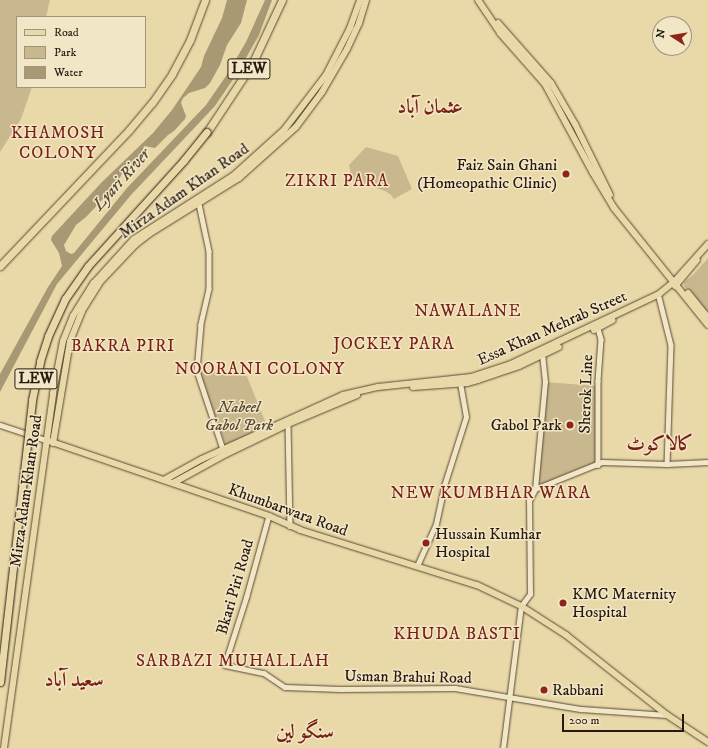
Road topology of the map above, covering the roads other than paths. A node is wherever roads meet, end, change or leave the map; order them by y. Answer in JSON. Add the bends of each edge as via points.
{"nodes":[{"id":1,"x":205,"y":0,"type":"edge"},
{"id":2,"x":282,"y":0,"type":"edge"},
{"id":3,"x":360,"y":0,"type":"edge"},
{"id":4,"x":366,"y":0,"type":"edge"},
{"id":5,"x":478,"y":0,"type":"edge"},
{"id":6,"x":483,"y":0,"type":"edge"},
{"id":7,"x":199,"y":204,"type":"junction"},
{"id":8,"x":708,"y":244,"type":"edge"},
{"id":9,"x":708,"y":248,"type":"edge"},
{"id":10,"x":0,"y":266,"type":"edge"},
{"id":11,"x":676,"y":282,"type":"junction"},
{"id":12,"x":658,"y":297,"type":"junction"},
{"id":13,"x":638,"y":306,"type":"junction"},
{"id":14,"x":698,"y":310,"type":"junction"},
{"id":15,"x":708,"y":318,"type":"edge"},
{"id":16,"x":708,"y":325,"type":"edge"},
{"id":17,"x":597,"y":326,"type":"junction"},
{"id":18,"x":542,"y":352,"type":"junction"},
{"id":19,"x":460,"y":381,"type":"junction"},
{"id":20,"x":288,"y":421,"type":"junction"},
{"id":21,"x":0,"y":425,"type":"edge"},
{"id":22,"x":46,"y":440,"type":"junction"},
{"id":23,"x":53,"y":443,"type":"junction"},
{"id":24,"x":224,"y":452,"type":"junction"},
{"id":25,"x":708,"y":462,"type":"edge"},
{"id":26,"x":667,"y":464,"type":"junction"},
{"id":27,"x":598,"y":465,"type":"junction"},
{"id":28,"x":164,"y":480,"type":"junction"},
{"id":29,"x":173,"y":483,"type":"junction"},
{"id":30,"x":535,"y":489,"type":"junction"},
{"id":31,"x":269,"y":516,"type":"junction"},
{"id":32,"x":290,"y":526,"type":"junction"},
{"id":33,"x":417,"y":566,"type":"junction"},
{"id":34,"x":521,"y":606,"type":"junction"},
{"id":35,"x":225,"y":665,"type":"joint"},
{"id":36,"x":0,"y":682,"type":"edge"},
{"id":37,"x":509,"y":696,"type":"junction"},
{"id":38,"x":667,"y":715,"type":"junction"},
{"id":39,"x":708,"y":742,"type":"edge"},
{"id":40,"x":4,"y":748,"type":"edge"},
{"id":41,"x":503,"y":748,"type":"edge"}],
"edges":[{"from":1,"to":10,"type":"highway","via":[[190,40],[172,74],[152,103]]},
{"from":2,"to":36,"type":"highway","number":"LEW","bridge":true,"via":[[259,52],[223,111],[184,160],[88,266],[65,300],[50,329],[32,400]]},
{"from":3,"to":22,"type":"main road","name":"Mirza Adam Khan Road","via":[[350,28],[326,75],[284,130],[233,176],[134,239],[94,283],[73,316],[63,341]]},
{"from":4,"to":7,"type":"main road","name":"Mirza Adam Khan Road","via":[[347,49],[322,92],[296,127],[240,178]]},
{"from":5,"to":11,"type":"main road","via":[[500,33],[545,84],[610,203]]},
{"from":6,"to":11,"type":"main road","via":[[500,26],[550,83],[613,200]]},
{"from":7,"to":23,"type":"main road","name":"Mirza Adam Khan Road","via":[[135,245],[106,274],[90,298],[74,330],[67,354]]},
{"from":7,"to":24,"type":"street","via":[[209,251],[209,289],[201,325],[197,371]]},
{"from":8,"to":11,"type":"main road"},
{"from":9,"to":11,"type":"main road"},
{"from":11,"to":12,"type":"main road","name":"Essa Khan Mehrab Street"},
{"from":11,"to":13,"type":"main road","name":"Essa Khan Mehrab Street"},
{"from":11,"to":14,"type":"main road"},
{"from":12,"to":13,"type":"main road","name":"Essa Khan Mehrab Street"},
{"from":12,"to":26,"type":"street","via":[[671,345]]},
{"from":13,"to":17,"type":"main road","name":"Essa Khan Mehrab Street"},
{"from":14,"to":15,"type":"main road"},
{"from":14,"to":16,"type":"main road"},
{"from":17,"to":18,"type":"main road","name":"Essa Khan Mehrab Street"},
{"from":17,"to":27,"type":"street","name":"Sherok Line","via":[[601,340]]},
{"from":18,"to":19,"type":"main road","name":"Essa Khan Mehrab Street"},
{"from":18,"to":30,"type":"street","via":[[545,382]]},
{"from":19,"to":20,"type":"main road","name":"Essa Khan Mehrab Street","via":[[378,387],[348,393]]},
{"from":19,"to":33,"type":"street","via":[[466,417],[444,486],[436,524]]},
{"from":20,"to":24,"type":"main road","name":"Essa Khan Mehrab Street"},
{"from":20,"to":32,"type":"street"},
{"from":21,"to":22,"type":"street"},
{"from":22,"to":23,"type":"main road","name":"Khumbarwara Road"},
{"from":22,"to":40,"type":"main road","name":"Mirza Adam Khan Road"},
{"from":23,"to":28,"type":"main road","name":"Khumbarwara Road"},
{"from":24,"to":28,"type":"main road","name":"Essa Khan Mehrab Street"},
{"from":24,"to":29,"type":"main road"},
{"from":25,"to":26,"type":"street"},
{"from":26,"to":27,"type":"street","via":[[602,462]]},
{"from":27,"to":30,"type":"street"},
{"from":28,"to":29,"type":"main road","name":"Khumbarwara Road"},
{"from":29,"to":31,"type":"main road","name":"Khumbarwara Road"},
{"from":30,"to":34,"type":"street","via":[[529,501],[530,594]]},
{"from":31,"to":32,"type":"main road","name":"Khumbarwara Road"},
{"from":31,"to":35,"type":"street","name":"Bkari Piri Road"},
{"from":32,"to":33,"type":"main road","name":"Khumbarwara Road"},
{"from":33,"to":34,"type":"main road","name":"Khumbarwara Road","via":[[477,585]]},
{"from":34,"to":37,"type":"street"},
{"from":34,"to":38,"type":"main road","name":"Khumbarwara Road","via":[[566,635]]},
{"from":35,"to":37,"type":"street","name":"Usman Brahui Road","via":[[264,673],[285,687],[455,688]]},
{"from":37,"to":38,"type":"street","name":"Usman Brahui Road","via":[[581,709]]},
{"from":37,"to":41,"type":"street"},
{"from":38,"to":39,"type":"main road","name":"Khumbarwara Road"}]}
